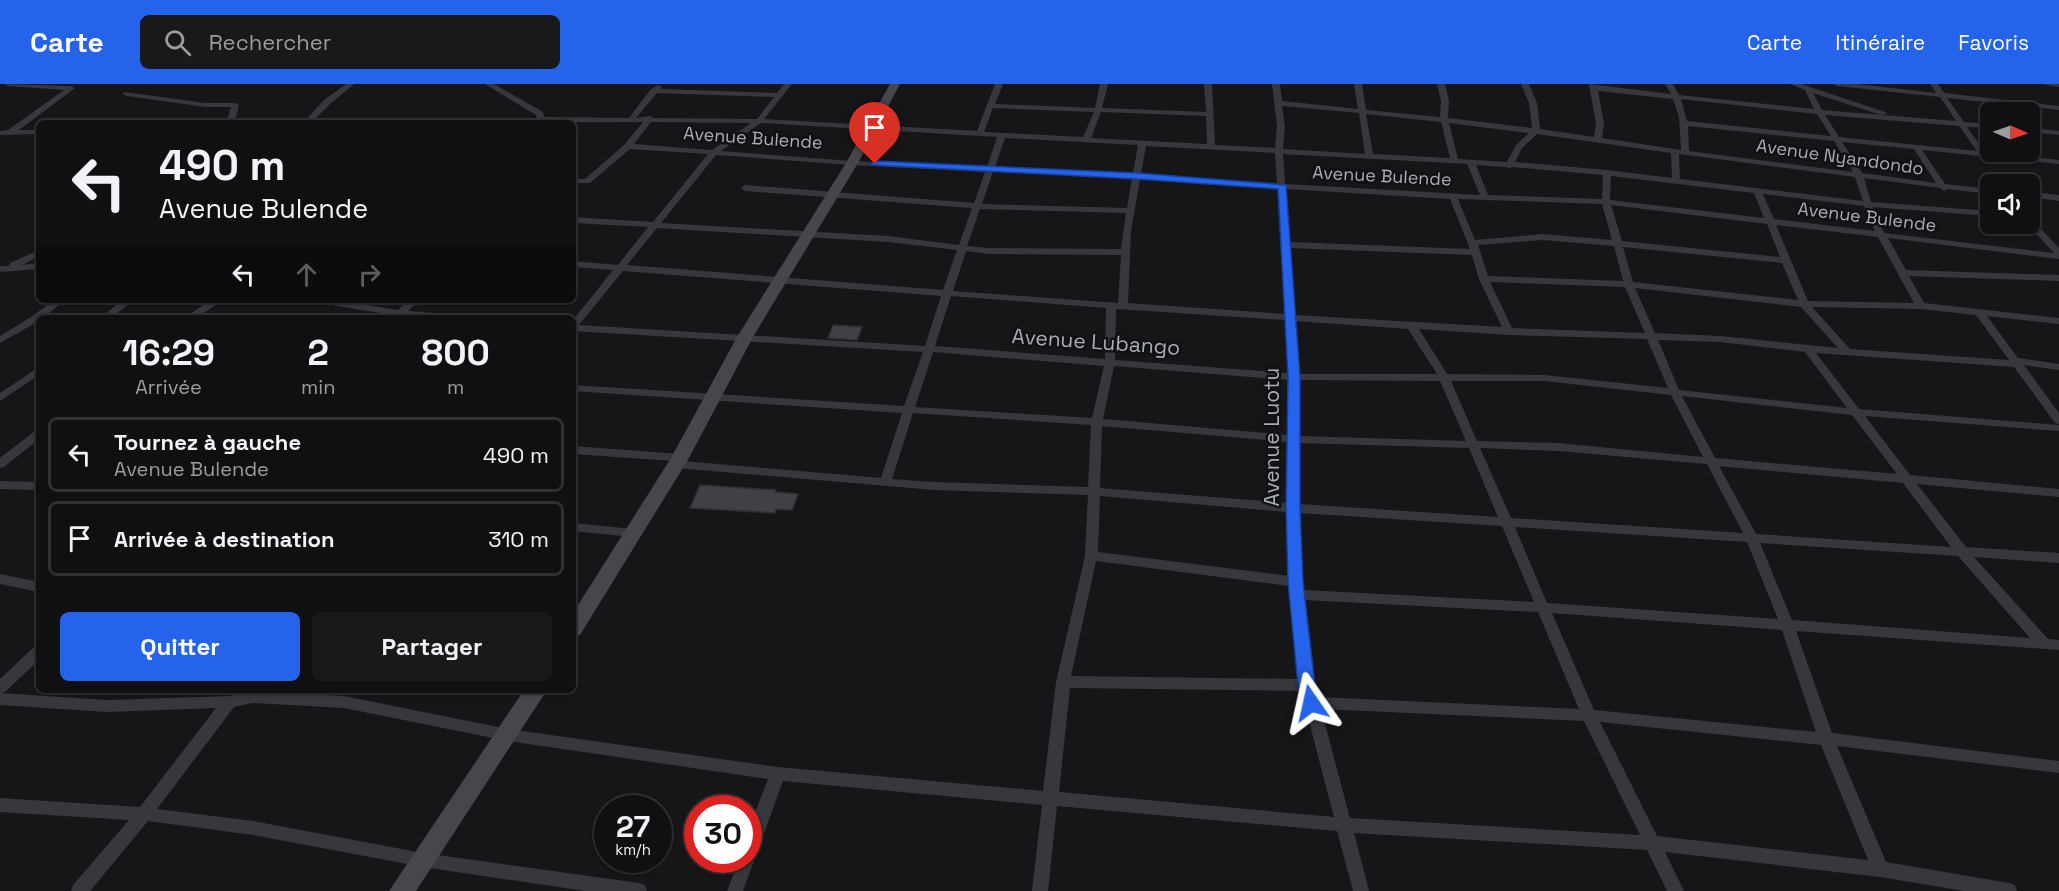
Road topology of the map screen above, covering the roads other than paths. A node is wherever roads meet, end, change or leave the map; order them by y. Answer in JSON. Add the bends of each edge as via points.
{"nodes":[{"id":1,"x":8,"y":84,"type":"edge"},
{"id":2,"x":350,"y":84,"type":"edge"},
{"id":3,"x":489,"y":84,"type":"edge"},
{"id":4,"x":661,"y":84,"type":"edge"},
{"id":5,"x":788,"y":84,"type":"edge"},
{"id":6,"x":895,"y":84,"type":"edge"},
{"id":7,"x":999,"y":84,"type":"edge"},
{"id":8,"x":1104,"y":84,"type":"edge"},
{"id":9,"x":1208,"y":84,"type":"edge"},
{"id":10,"x":1276,"y":84,"type":"edge"},
{"id":11,"x":1358,"y":84,"type":"edge"},
{"id":12,"x":1441,"y":84,"type":"edge"},
{"id":13,"x":1525,"y":84,"type":"edge"},
{"id":14,"x":1669,"y":84,"type":"edge"},
{"id":15,"x":1794,"y":84,"type":"edge"},
{"id":16,"x":1837,"y":84,"type":"edge"},
{"id":17,"x":1934,"y":84,"type":"edge"},
{"id":18,"x":2045,"y":84,"type":"edge"},
{"id":19,"x":40,"y":85,"type":"edge"},
{"id":20,"x":2059,"y":85,"type":"edge"},
{"id":21,"x":1593,"y":86,"type":"edge"},
{"id":22,"x":1808,"y":88,"type":"junction"},
{"id":23,"x":654,"y":91,"type":"junction"},
{"id":24,"x":127,"y":94,"type":"dead end"},
{"id":25,"x":779,"y":95,"type":"junction"},
{"id":26,"x":1676,"y":95,"type":"junction"},
{"id":27,"x":1942,"y":96,"type":"junction"},
{"id":28,"x":1279,"y":103,"type":"junction"},
{"id":29,"x":990,"y":106,"type":"junction"},
{"id":30,"x":2059,"y":108,"type":"edge"},
{"id":31,"x":1098,"y":110,"type":"junction"},
{"id":32,"x":1362,"y":110,"type":"junction"},
{"id":33,"x":1819,"y":111,"type":"junction"},
{"id":34,"x":1209,"y":114,"type":"junction"},
{"id":35,"x":632,"y":118,"type":"junction"},
{"id":36,"x":650,"y":118,"type":"junction"},
{"id":37,"x":1444,"y":119,"type":"junction"},
{"id":38,"x":1903,"y":119,"type":"junction"},
{"id":39,"x":230,"y":120,"type":"edge"},
{"id":40,"x":310,"y":120,"type":"edge"},
{"id":41,"x":538,"y":120,"type":"edge"},
{"id":42,"x":569,"y":120,"type":"edge"},
{"id":43,"x":759,"y":121,"type":"junction"},
{"id":44,"x":1685,"y":123,"type":"junction"},
{"id":45,"x":1961,"y":123,"type":"junction"},
{"id":46,"x":1980,"y":125,"type":"edge"},
{"id":47,"x":872,"y":128,"type":"junction"},
{"id":48,"x":1536,"y":130,"type":"junction"},
{"id":49,"x":2040,"y":131,"type":"edge"},
{"id":50,"x":36,"y":132,"type":"edge"},
{"id":51,"x":0,"y":133,"type":"edge"},
{"id":52,"x":10,"y":133,"type":"junction"},
{"id":53,"x":980,"y":133,"type":"junction"},
{"id":54,"x":2059,"y":133,"type":"edge"},
{"id":55,"x":1002,"y":135,"type":"junction"},
{"id":56,"x":1836,"y":138,"type":"junction"},
{"id":57,"x":1086,"y":140,"type":"junction"},
{"id":58,"x":1598,"y":140,"type":"junction"},
{"id":59,"x":1142,"y":144,"type":"junction"},
{"id":60,"x":628,"y":146,"type":"junction"},
{"id":61,"x":1211,"y":147,"type":"junction"},
{"id":62,"x":1916,"y":147,"type":"junction"},
{"id":63,"x":1980,"y":150,"type":"edge"},
{"id":64,"x":1279,"y":151,"type":"junction"},
{"id":65,"x":1675,"y":151,"type":"junction"},
{"id":66,"x":714,"y":152,"type":"junction"},
{"id":67,"x":1685,"y":153,"type":"junction"},
{"id":68,"x":1980,"y":153,"type":"edge"},
{"id":69,"x":1369,"y":156,"type":"junction"},
{"id":70,"x":2040,"y":160,"type":"edge"},
{"id":71,"x":1455,"y":162,"type":"junction"},
{"id":72,"x":2059,"y":162,"type":"edge"},
{"id":73,"x":852,"y":163,"type":"junction"},
{"id":74,"x":1471,"y":163,"type":"junction"},
{"id":75,"x":1509,"y":166,"type":"junction"},
{"id":76,"x":989,"y":168,"type":"junction"},
{"id":77,"x":1607,"y":172,"type":"junction"},
{"id":78,"x":1858,"y":174,"type":"junction"},
{"id":79,"x":1137,"y":176,"type":"junction"},
{"id":80,"x":576,"y":181,"type":"edge"},
{"id":81,"x":1676,"y":181,"type":"junction"},
{"id":82,"x":1282,"y":187,"type":"junction"},
{"id":83,"x":744,"y":188,"type":"dead end"},
{"id":84,"x":1944,"y":188,"type":"junction"},
{"id":85,"x":1980,"y":191,"type":"edge"},
{"id":86,"x":1758,"y":192,"type":"junction"},
{"id":87,"x":832,"y":196,"type":"junction"},
{"id":88,"x":2040,"y":196,"type":"edge"},
{"id":89,"x":1453,"y":197,"type":"junction"},
{"id":90,"x":1485,"y":198,"type":"junction"},
{"id":91,"x":2059,"y":198,"type":"edge"},
{"id":92,"x":1606,"y":202,"type":"junction"},
{"id":93,"x":1867,"y":204,"type":"junction"},
{"id":94,"x":976,"y":206,"type":"junction"},
{"id":95,"x":1130,"y":211,"type":"junction"},
{"id":96,"x":1980,"y":212,"type":"edge"},
{"id":97,"x":576,"y":220,"type":"edge"},
{"id":98,"x":1770,"y":222,"type":"junction"},
{"id":99,"x":654,"y":224,"type":"junction"},
{"id":100,"x":2040,"y":233,"type":"edge"},
{"id":101,"x":807,"y":234,"type":"junction"},
{"id":102,"x":1881,"y":236,"type":"junction"},
{"id":103,"x":1617,"y":243,"type":"junction"},
{"id":104,"x":1284,"y":245,"type":"junction"},
{"id":105,"x":1474,"y":247,"type":"junction"},
{"id":106,"x":962,"y":248,"type":"junction"},
{"id":107,"x":1127,"y":252,"type":"junction"},
{"id":108,"x":36,"y":254,"type":"edge"},
{"id":109,"x":2059,"y":254,"type":"edge"},
{"id":110,"x":1785,"y":260,"type":"junction"},
{"id":111,"x":576,"y":264,"type":"edge"},
{"id":112,"x":36,"y":266,"type":"edge"},
{"id":113,"x":3,"y":269,"type":"edge"},
{"id":114,"x":622,"y":269,"type":"junction"},
{"id":115,"x":1904,"y":273,"type":"junction"},
{"id":116,"x":2059,"y":278,"type":"edge"},
{"id":117,"x":1484,"y":279,"type":"junction"},
{"id":118,"x":780,"y":280,"type":"junction"},
{"id":119,"x":1629,"y":284,"type":"junction"},
{"id":120,"x":947,"y":291,"type":"junction"},
{"id":121,"x":56,"y":303,"type":"edge"},
{"id":122,"x":125,"y":303,"type":"edge"},
{"id":123,"x":213,"y":303,"type":"edge"},
{"id":124,"x":335,"y":303,"type":"edge"},
{"id":125,"x":411,"y":303,"type":"edge"},
{"id":126,"x":1804,"y":304,"type":"junction"},
{"id":127,"x":1117,"y":306,"type":"junction"},
{"id":128,"x":1921,"y":306,"type":"junction"},
{"id":129,"x":1980,"y":313,"type":"junction"},
{"id":130,"x":38,"y":315,"type":"edge"},
{"id":131,"x":109,"y":315,"type":"edge"},
{"id":132,"x":194,"y":315,"type":"edge"},
{"id":133,"x":398,"y":315,"type":"edge"},
{"id":134,"x":1290,"y":315,"type":"junction"},
{"id":135,"x":36,"y":316,"type":"edge"},
{"id":136,"x":2059,"y":321,"type":"edge"},
{"id":137,"x":576,"y":323,"type":"edge"},
{"id":138,"x":1411,"y":325,"type":"junction"},
{"id":139,"x":576,"y":327,"type":"edge"},
{"id":140,"x":1509,"y":332,"type":"junction"},
{"id":141,"x":745,"y":337,"type":"junction"},
{"id":142,"x":1650,"y":337,"type":"junction"},
{"id":143,"x":0,"y":340,"type":"edge"},
{"id":144,"x":928,"y":349,"type":"junction"},
{"id":145,"x":1808,"y":349,"type":"junction"},
{"id":146,"x":1846,"y":352,"type":"junction"},
{"id":147,"x":1110,"y":362,"type":"junction"},
{"id":148,"x":2016,"y":362,"type":"junction"},
{"id":149,"x":2059,"y":367,"type":"edge"},
{"id":150,"x":36,"y":372,"type":"edge"},
{"id":151,"x":1294,"y":377,"type":"junction"},
{"id":152,"x":1444,"y":379,"type":"junction"},
{"id":153,"x":576,"y":388,"type":"edge"},
{"id":154,"x":1676,"y":393,"type":"junction"},
{"id":155,"x":714,"y":397,"type":"junction"},
{"id":156,"x":0,"y":398,"type":"edge"},
{"id":157,"x":906,"y":411,"type":"junction"},
{"id":158,"x":1854,"y":412,"type":"junction"},
{"id":159,"x":2059,"y":421,"type":"edge"},
{"id":160,"x":1097,"y":422,"type":"junction"},
{"id":161,"x":2059,"y":428,"type":"edge"},
{"id":162,"x":36,"y":436,"type":"edge"},
{"id":163,"x":1295,"y":439,"type":"junction"},
{"id":164,"x":1471,"y":446,"type":"junction"},
{"id":165,"x":576,"y":450,"type":"edge"},
{"id":166,"x":1710,"y":459,"type":"junction"},
{"id":167,"x":678,"y":461,"type":"junction"},
{"id":168,"x":0,"y":464,"type":"edge"},
{"id":169,"x":1905,"y":479,"type":"junction"},
{"id":170,"x":885,"y":482,"type":"junction"},
{"id":171,"x":0,"y":485,"type":"edge"},
{"id":172,"x":36,"y":486,"type":"edge"},
{"id":173,"x":1093,"y":491,"type":"junction"},
{"id":174,"x":2059,"y":493,"type":"edge"},
{"id":175,"x":1293,"y":508,"type":"junction"},
{"id":176,"x":1504,"y":521,"type":"junction"},
{"id":177,"x":576,"y":527,"type":"edge"},
{"id":178,"x":633,"y":533,"type":"junction"},
{"id":179,"x":1752,"y":538,"type":"junction"},
{"id":180,"x":1963,"y":553,"type":"junction"},
{"id":181,"x":1091,"y":556,"type":"junction"},
{"id":182,"x":2059,"y":558,"type":"edge"},
{"id":183,"x":0,"y":579,"type":"edge"},
{"id":184,"x":36,"y":586,"type":"edge"},
{"id":185,"x":1296,"y":589,"type":"junction"},
{"id":186,"x":1541,"y":607,"type":"junction"},
{"id":187,"x":576,"y":624,"type":"edge"},
{"id":188,"x":1787,"y":624,"type":"junction"},
{"id":189,"x":2044,"y":644,"type":"junction"},
{"id":190,"x":2059,"y":645,"type":"edge"},
{"id":191,"x":36,"y":654,"type":"edge"},
{"id":192,"x":1063,"y":682,"type":"junction"},
{"id":193,"x":1307,"y":685,"type":"junction"},
{"id":194,"x":0,"y":688,"type":"edge"},
{"id":195,"x":254,"y":693,"type":"edge"},
{"id":196,"x":534,"y":693,"type":"edge"},
{"id":197,"x":0,"y":699,"type":"edge"},
{"id":198,"x":229,"y":702,"type":"junction"},
{"id":199,"x":1311,"y":703,"type":"junction"},
{"id":200,"x":1589,"y":715,"type":"junction"},
{"id":201,"x":508,"y":735,"type":"junction"},
{"id":202,"x":1826,"y":739,"type":"junction"},
{"id":203,"x":2059,"y":767,"type":"edge"},
{"id":204,"x":778,"y":774,"type":"junction"},
{"id":205,"x":1051,"y":799,"type":"junction"},
{"id":206,"x":0,"y":805,"type":"edge"},
{"id":207,"x":144,"y":814,"type":"junction"},
{"id":208,"x":762,"y":817,"type":"edge"},
{"id":209,"x":1344,"y":825,"type":"junction"},
{"id":210,"x":1651,"y":843,"type":"junction"},
{"id":211,"x":423,"y":860,"type":"junction"},
{"id":212,"x":1880,"y":869,"type":"junction"},
{"id":213,"x":742,"y":873,"type":"edge"},
{"id":214,"x":79,"y":891,"type":"edge"},
{"id":215,"x":402,"y":891,"type":"edge"},
{"id":216,"x":639,"y":891,"type":"edge"},
{"id":217,"x":735,"y":891,"type":"edge"},
{"id":218,"x":1040,"y":891,"type":"edge"},
{"id":219,"x":1360,"y":891,"type":"edge"},
{"id":220,"x":1676,"y":891,"type":"edge"},
{"id":221,"x":2009,"y":891,"type":"edge"}],
"edges":[{"from":1,"to":19,"type":"street"},
{"from":2,"to":40,"type":"street"},
{"from":3,"to":41,"type":"street","via":[[540,114]]},
{"from":4,"to":23,"type":"street"},
{"from":5,"to":25,"type":"street"},
{"from":6,"to":47,"type":"street"},
{"from":7,"to":29,"type":"street"},
{"from":8,"to":31,"type":"street"},
{"from":9,"to":34,"type":"street"},
{"from":10,"to":28,"type":"street","name":"Avenue Luotu"},
{"from":11,"to":32,"type":"street"},
{"from":12,"to":37,"type":"street"},
{"from":13,"to":48,"type":"street","via":[[1533,103]]},
{"from":14,"to":26,"type":"street"},
{"from":15,"to":22,"type":"street"},
{"from":16,"to":27,"type":"street"},
{"from":17,"to":27,"type":"street"},
{"from":18,"to":20,"type":"street"},
{"from":19,"to":52,"type":"street","via":[[71,88]]},
{"from":21,"to":26,"type":"street"},
{"from":21,"to":58,"type":"street","via":[[1600,124]]},
{"from":22,"to":33,"type":"street"},
{"from":22,"to":38,"type":"street"},
{"from":23,"to":25,"type":"street"},
{"from":23,"to":35,"type":"street"},
{"from":24,"to":39,"type":"street","via":[[205,105],[235,105]]},
{"from":25,"to":43,"type":"street"},
{"from":26,"to":33,"type":"street"},
{"from":26,"to":44,"type":"street"},
{"from":27,"to":30,"type":"street"},
{"from":27,"to":45,"type":"street"},
{"from":28,"to":32,"type":"street","name":"Avenue Nyandondo"},
{"from":28,"to":64,"type":"street","name":"Avenue Luotu"},
{"from":29,"to":31,"type":"street"},
{"from":29,"to":53,"type":"street"},
{"from":31,"to":34,"type":"street"},
{"from":31,"to":57,"type":"street"},
{"from":32,"to":37,"type":"street","name":"Avenue Nyandondo"},
{"from":32,"to":69,"type":"street"},
{"from":33,"to":38,"type":"street"},
{"from":33,"to":56,"type":"street"},
{"from":34,"to":61,"type":"street"},
{"from":35,"to":36,"type":"street"},
{"from":35,"to":42,"type":"street"},
{"from":36,"to":43,"type":"street"},
{"from":36,"to":60,"type":"street"},
{"from":37,"to":48,"type":"street","name":"Avenue Nyandondo"},
{"from":37,"to":71,"type":"street"},
{"from":38,"to":45,"type":"street"},
{"from":43,"to":47,"type":"street"},
{"from":43,"to":66,"type":"street"},
{"from":44,"to":56,"type":"street"},
{"from":44,"to":67,"type":"street"},
{"from":45,"to":46,"type":"street"},
{"from":45,"to":63,"type":"street"},
{"from":47,"to":53,"type":"street"},
{"from":47,"to":73,"type":"street"},
{"from":48,"to":58,"type":"street","name":"Avenue Nyandondo"},
{"from":48,"to":75,"type":"street","via":[[1519,147]]},
{"from":49,"to":54,"type":"street"},
{"from":50,"to":52,"type":"street"},
{"from":51,"to":52,"type":"street"},
{"from":53,"to":55,"type":"street"},
{"from":55,"to":57,"type":"street"},
{"from":55,"to":76,"type":"street"},
{"from":56,"to":62,"type":"street"},
{"from":56,"to":78,"type":"street"},
{"from":57,"to":59,"type":"street"},
{"from":58,"to":65,"type":"street","name":"Avenue Nyandondo"},
{"from":59,"to":61,"type":"street"},
{"from":59,"to":79,"type":"street"},
{"from":60,"to":66,"type":"street","name":"Avenue Bulende"},
{"from":60,"to":80,"type":"street","via":[[587,181]]},
{"from":61,"to":64,"type":"street"},
{"from":62,"to":68,"type":"street"},
{"from":62,"to":84,"type":"street"},
{"from":64,"to":69,"type":"street"},
{"from":64,"to":82,"type":"street","name":"Avenue Luotu"},
{"from":65,"to":67,"type":"street","name":"Avenue Nyandondo"},
{"from":65,"to":81,"type":"street"},
{"from":66,"to":73,"type":"street","name":"Avenue Bulende"},
{"from":66,"to":99,"type":"street"},
{"from":67,"to":78,"type":"street","name":"Avenue Nyandondo"},
{"from":69,"to":71,"type":"street"},
{"from":70,"to":72,"type":"street"},
{"from":71,"to":74,"type":"street"},
{"from":73,"to":76,"type":"street","name":"Avenue Bulende"},
{"from":73,"to":87,"type":"street"},
{"from":74,"to":75,"type":"street"},
{"from":74,"to":90,"type":"street"},
{"from":75,"to":77,"type":"street"},
{"from":76,"to":79,"type":"street","name":"Avenue Bulende"},
{"from":76,"to":94,"type":"street"},
{"from":77,"to":81,"type":"street"},
{"from":77,"to":92,"type":"street"},
{"from":78,"to":84,"type":"street","name":"Avenue Nyandondo"},
{"from":78,"to":93,"type":"street"},
{"from":79,"to":82,"type":"street","name":"Avenue Bulende"},
{"from":79,"to":95,"type":"street"},
{"from":81,"to":86,"type":"street"},
{"from":82,"to":89,"type":"street","name":"Avenue Bulende"},
{"from":82,"to":104,"type":"street","name":"Avenue Luotu"},
{"from":83,"to":87,"type":"street"},
{"from":84,"to":85,"type":"street","name":"Avenue Nyandondo"},
{"from":86,"to":93,"type":"street"},
{"from":86,"to":98,"type":"street"},
{"from":87,"to":94,"type":"street"},
{"from":87,"to":101,"type":"street"},
{"from":88,"to":91,"type":"street"},
{"from":89,"to":90,"type":"street","name":"Avenue Bulende"},
{"from":89,"to":105,"type":"street"},
{"from":90,"to":92,"type":"street","name":"Avenue Bulende"},
{"from":92,"to":98,"type":"street","name":"Avenue Bulende"},
{"from":92,"to":103,"type":"street"},
{"from":93,"to":96,"type":"street"},
{"from":93,"to":102,"type":"street"},
{"from":94,"to":95,"type":"street"},
{"from":94,"to":106,"type":"street"},
{"from":95,"to":107,"type":"street"},
{"from":97,"to":99,"type":"street"},
{"from":98,"to":102,"type":"street","name":"Avenue Bulende"},
{"from":98,"to":110,"type":"street"},
{"from":99,"to":101,"type":"street"},
{"from":99,"to":114,"type":"street"},
{"from":100,"to":109,"type":"street"},
{"from":101,"to":106,"type":"street"},
{"from":101,"to":118,"type":"street"},
{"from":102,"to":109,"type":"street","name":"Avenue Bulende"},
{"from":102,"to":115,"type":"street"},
{"from":103,"to":105,"type":"street","via":[[1543,237]]},
{"from":103,"to":110,"type":"street"},
{"from":103,"to":119,"type":"street"},
{"from":104,"to":105,"type":"street","via":[[1449,253]]},
{"from":104,"to":134,"type":"street","name":"Avenue Luotu"},
{"from":105,"to":117,"type":"street"},
{"from":106,"to":107,"type":"street"},
{"from":106,"to":120,"type":"street"},
{"from":107,"to":127,"type":"street"},
{"from":108,"to":113,"type":"street"},
{"from":110,"to":126,"type":"street"},
{"from":111,"to":114,"type":"street"},
{"from":112,"to":113,"type":"street"},
{"from":114,"to":118,"type":"street"},
{"from":114,"to":137,"type":"street"},
{"from":115,"to":116,"type":"street"},
{"from":115,"to":128,"type":"street"},
{"from":117,"to":119,"type":"street"},
{"from":117,"to":140,"type":"street"},
{"from":118,"to":120,"type":"street"},
{"from":118,"to":141,"type":"street"},
{"from":119,"to":126,"type":"street"},
{"from":119,"to":142,"type":"street"},
{"from":120,"to":127,"type":"street"},
{"from":120,"to":144,"type":"street"},
{"from":121,"to":130,"type":"street"},
{"from":122,"to":131,"type":"street"},
{"from":123,"to":132,"type":"street"},
{"from":124,"to":133,"type":"street"},
{"from":125,"to":133,"type":"street"},
{"from":126,"to":128,"type":"street"},
{"from":126,"to":146,"type":"street"},
{"from":127,"to":134,"type":"street"},
{"from":127,"to":147,"type":"street"},
{"from":128,"to":129,"type":"street"},
{"from":129,"to":136,"type":"street"},
{"from":129,"to":148,"type":"street"},
{"from":134,"to":138,"type":"street"},
{"from":134,"to":151,"type":"street","name":"Avenue Luotu"},
{"from":135,"to":143,"type":"street"},
{"from":138,"to":140,"type":"street"},
{"from":138,"to":152,"type":"street"},
{"from":139,"to":141,"type":"street","name":"Avenue Lubango"},
{"from":140,"to":142,"type":"street"},
{"from":141,"to":144,"type":"street","name":"Avenue Lubango"},
{"from":141,"to":155,"type":"street"},
{"from":142,"to":145,"type":"street","via":[[1720,339]]},
{"from":142,"to":154,"type":"street"},
{"from":144,"to":147,"type":"street","name":"Avenue Lubango"},
{"from":144,"to":157,"type":"street"},
{"from":145,"to":146,"type":"street"},
{"from":145,"to":158,"type":"street"},
{"from":146,"to":148,"type":"street"},
{"from":147,"to":151,"type":"street","name":"Avenue Lubango"},
{"from":147,"to":160,"type":"street"},
{"from":148,"to":149,"type":"street"},
{"from":148,"to":159,"type":"street"},
{"from":150,"to":156,"type":"street"},
{"from":151,"to":152,"type":"street","name":"Avenue Lubango"},
{"from":151,"to":163,"type":"street","name":"Avenue Luotu"},
{"from":152,"to":154,"type":"street","name":"Avenue Lubango","via":[[1544,378]]},
{"from":152,"to":164,"type":"street"},
{"from":153,"to":155,"type":"street"},
{"from":154,"to":158,"type":"street","name":"Avenue Lubango"},
{"from":154,"to":166,"type":"street"},
{"from":155,"to":157,"type":"street"},
{"from":155,"to":167,"type":"street"},
{"from":157,"to":160,"type":"street"},
{"from":157,"to":170,"type":"street"},
{"from":158,"to":161,"type":"street","name":"Avenue Lubango"},
{"from":158,"to":169,"type":"street"},
{"from":160,"to":163,"type":"street"},
{"from":160,"to":173,"type":"street"},
{"from":162,"to":168,"type":"street"},
{"from":163,"to":164,"type":"street"},
{"from":163,"to":175,"type":"street","name":"Avenue Luotu"},
{"from":164,"to":166,"type":"street","via":[[1558,447]]},
{"from":164,"to":176,"type":"street"},
{"from":165,"to":167,"type":"street"},
{"from":166,"to":169,"type":"street"},
{"from":166,"to":179,"type":"street"},
{"from":167,"to":170,"type":"street"},
{"from":167,"to":178,"type":"street"},
{"from":169,"to":174,"type":"street"},
{"from":169,"to":180,"type":"street"},
{"from":170,"to":173,"type":"street"},
{"from":171,"to":172,"type":"street"},
{"from":173,"to":175,"type":"street"},
{"from":173,"to":181,"type":"street"},
{"from":175,"to":176,"type":"street"},
{"from":175,"to":185,"type":"street","name":"Avenue Luotu"},
{"from":176,"to":179,"type":"street"},
{"from":176,"to":186,"type":"street"},
{"from":177,"to":178,"type":"street"},
{"from":178,"to":187,"type":"street"},
{"from":179,"to":180,"type":"street"},
{"from":179,"to":188,"type":"street"},
{"from":180,"to":182,"type":"street"},
{"from":180,"to":189,"type":"street"},
{"from":181,"to":185,"type":"street"},
{"from":181,"to":192,"type":"street"},
{"from":183,"to":184,"type":"street"},
{"from":185,"to":186,"type":"street"},
{"from":185,"to":193,"type":"street","name":"Avenue Luotu"},
{"from":186,"to":188,"type":"street"},
{"from":186,"to":200,"type":"street"},
{"from":188,"to":189,"type":"street"},
{"from":188,"to":202,"type":"street"},
{"from":189,"to":190,"type":"street"},
{"from":191,"to":194,"type":"street"},
{"from":192,"to":193,"type":"street"},
{"from":192,"to":205,"type":"street"},
{"from":193,"to":199,"type":"street","name":"Avenue Luotu"},
{"from":195,"to":198,"type":"street"},
{"from":195,"to":201,"type":"street","via":[[345,702]]},
{"from":196,"to":201,"type":"street"},
{"from":197,"to":198,"type":"street","via":[[108,706]]},
{"from":198,"to":207,"type":"street"},
{"from":199,"to":200,"type":"street"},
{"from":199,"to":209,"type":"street","name":"Avenue Luotu"},
{"from":200,"to":202,"type":"street"},
{"from":200,"to":210,"type":"street"},
{"from":201,"to":204,"type":"street"},
{"from":201,"to":211,"type":"street"},
{"from":202,"to":203,"type":"street"},
{"from":202,"to":212,"type":"street"},
{"from":204,"to":205,"type":"street"},
{"from":204,"to":208,"type":"street"},
{"from":205,"to":209,"type":"street"},
{"from":205,"to":218,"type":"street"},
{"from":206,"to":207,"type":"street"},
{"from":207,"to":211,"type":"street","via":[[253,828]]},
{"from":207,"to":214,"type":"street"},
{"from":209,"to":210,"type":"street"},
{"from":209,"to":219,"type":"street","name":"Avenue Luotu"},
{"from":210,"to":212,"type":"street"},
{"from":210,"to":220,"type":"street"},
{"from":211,"to":215,"type":"street"},
{"from":211,"to":216,"type":"street"},
{"from":212,"to":221,"type":"street"},
{"from":213,"to":217,"type":"street"}]}
